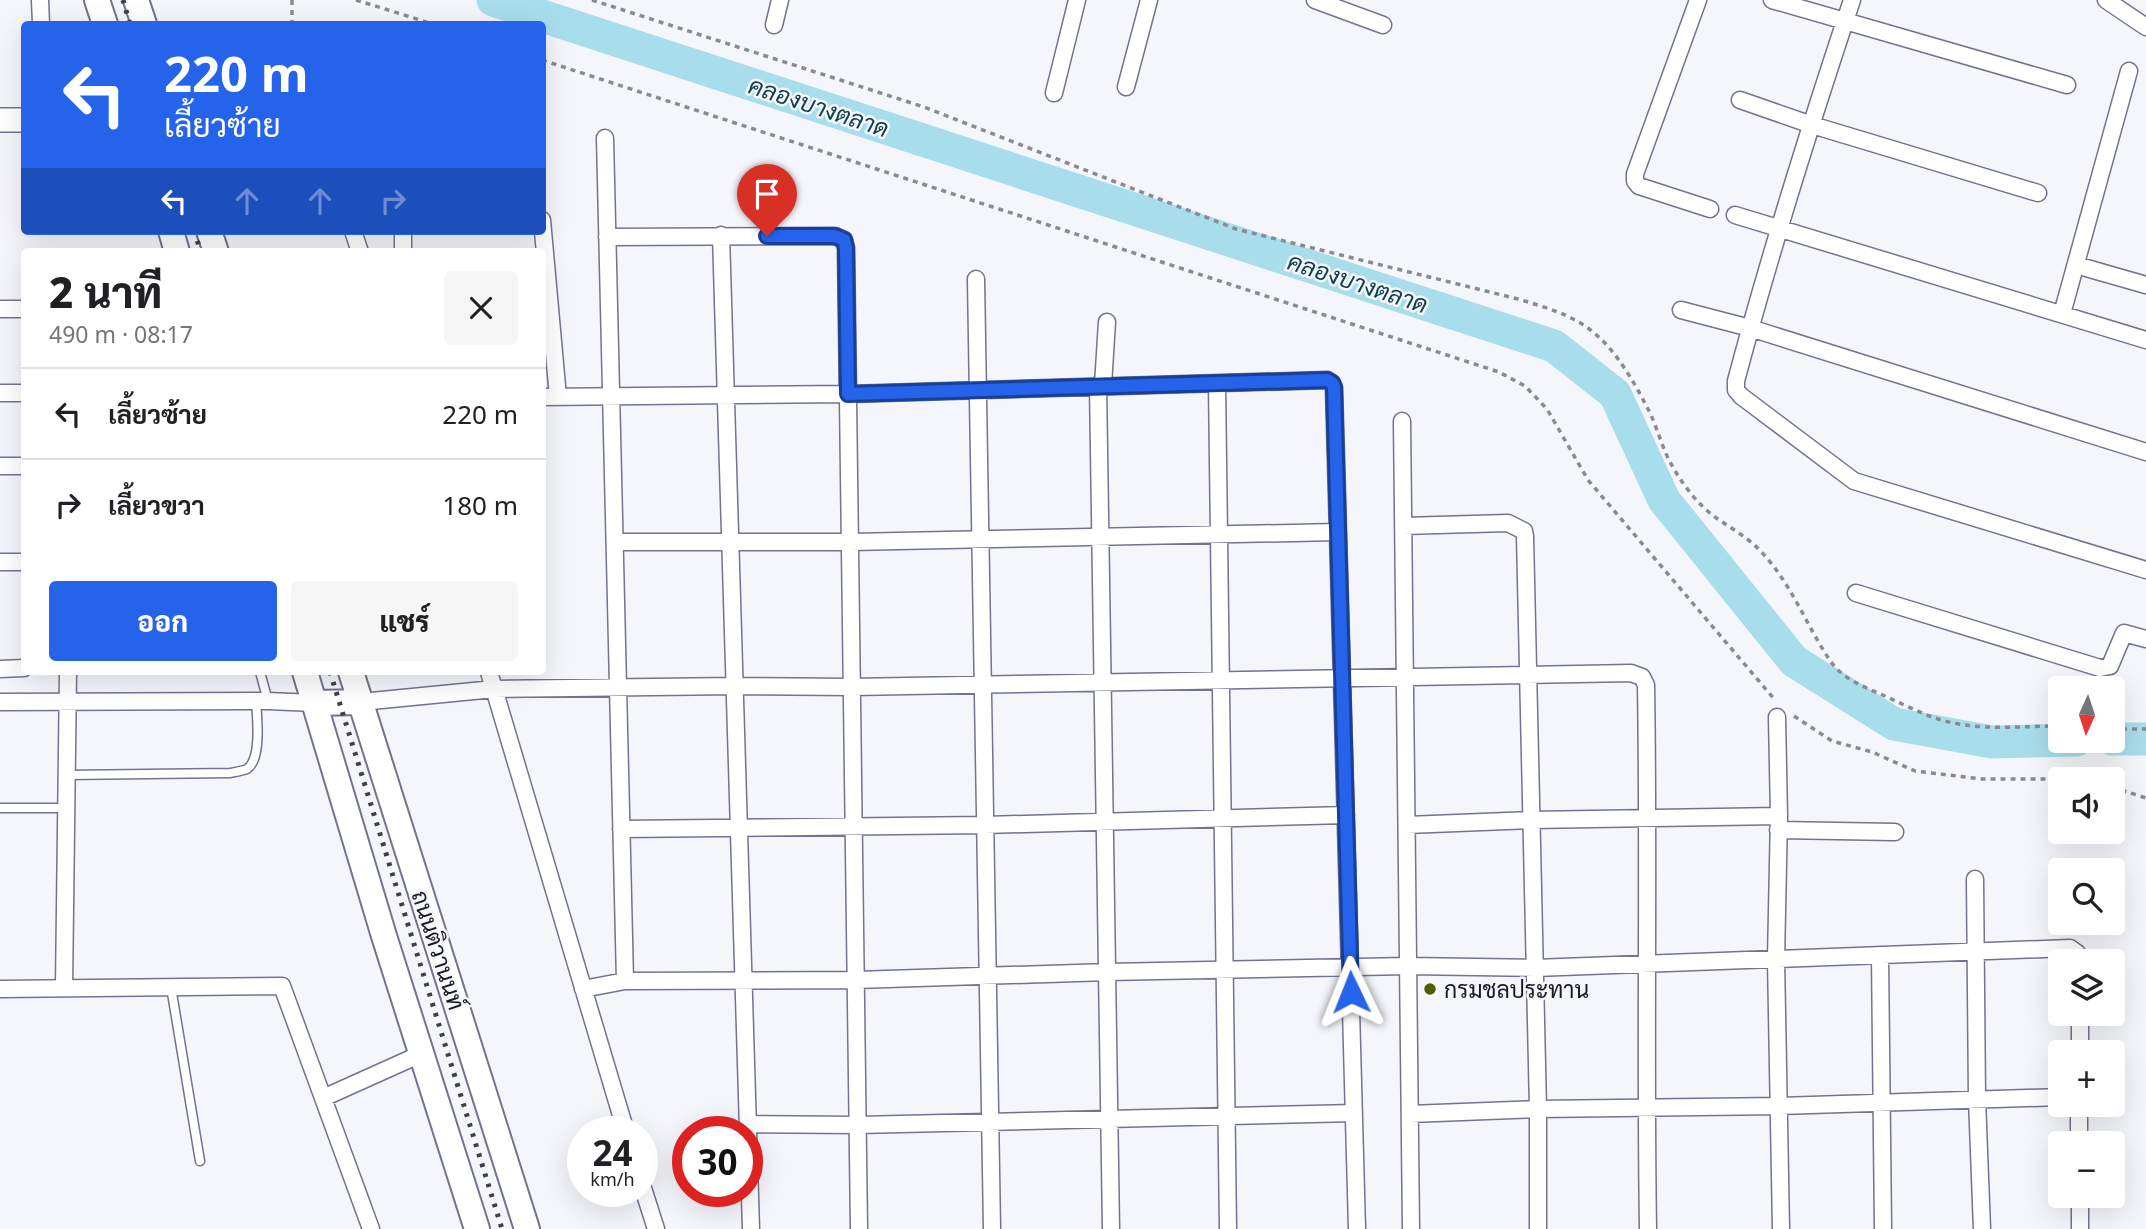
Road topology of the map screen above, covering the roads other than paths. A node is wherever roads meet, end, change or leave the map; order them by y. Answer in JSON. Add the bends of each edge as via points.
{"nodes":[{"id":1,"x":40,"y":0,"type":"edge"},
{"id":2,"x":97,"y":0,"type":"edge"},
{"id":3,"x":136,"y":0,"type":"edge"},
{"id":4,"x":780,"y":0,"type":"edge"},
{"id":5,"x":1077,"y":0,"type":"edge"},
{"id":6,"x":1149,"y":0,"type":"edge"},
{"id":7,"x":1315,"y":0,"type":"edge"},
{"id":8,"x":1698,"y":0,"type":"edge"},
{"id":9,"x":1772,"y":0,"type":"edge"},
{"id":10,"x":1852,"y":0,"type":"edge"},
{"id":11,"x":2106,"y":0,"type":"edge"},
{"id":12,"x":1352,"y":6,"type":"edge"},
{"id":13,"x":41,"y":21,"type":"edge"},
{"id":14,"x":104,"y":21,"type":"edge"},
{"id":15,"x":143,"y":21,"type":"edge"},
{"id":16,"x":1845,"y":21,"type":"junction"},
{"id":17,"x":1382,"y":24,"type":"dead end"},
{"id":18,"x":774,"y":25,"type":"dead end"},
{"id":19,"x":2146,"y":27,"type":"edge"},
{"id":20,"x":2129,"y":71,"type":"dead end"},
{"id":21,"x":2067,"y":85,"type":"dead end"},
{"id":22,"x":1126,"y":87,"type":"dead end"},
{"id":23,"x":1054,"y":93,"type":"dead end"},
{"id":24,"x":1740,"y":100,"type":"dead end"},
{"id":25,"x":0,"y":120,"type":"edge"},
{"id":26,"x":21,"y":120,"type":"edge"},
{"id":27,"x":1812,"y":125,"type":"junction"},
{"id":28,"x":605,"y":138,"type":"dead end"},
{"id":29,"x":2038,"y":193,"type":"dead end"},
{"id":30,"x":1710,"y":209,"type":"dead end"},
{"id":31,"x":1735,"y":215,"type":"dead end"},
{"id":32,"x":1779,"y":228,"type":"junction"},
{"id":33,"x":721,"y":235,"type":"junction"},
{"id":34,"x":607,"y":237,"type":"junction"},
{"id":35,"x":2076,"y":265,"type":"junction"},
{"id":36,"x":976,"y":279,"type":"dead end"},
{"id":37,"x":2146,"y":285,"type":"edge"},
{"id":38,"x":546,"y":308,"type":"edge"},
{"id":39,"x":0,"y":309,"type":"edge"},
{"id":40,"x":21,"y":309,"type":"edge"},
{"id":41,"x":1681,"y":310,"type":"dead end"},
{"id":42,"x":2062,"y":314,"type":"junction"},
{"id":43,"x":1107,"y":322,"type":"dead end"},
{"id":44,"x":1750,"y":328,"type":"junction"},
{"id":45,"x":2146,"y":340,"type":"edge"},
{"id":46,"x":1217,"y":384,"type":"junction"},
{"id":47,"x":1101,"y":385,"type":"junction"},
{"id":48,"x":978,"y":390,"type":"junction"},
{"id":49,"x":0,"y":393,"type":"edge"},
{"id":50,"x":21,"y":393,"type":"edge"},
{"id":51,"x":726,"y":394,"type":"junction"},
{"id":52,"x":848,"y":394,"type":"junction"},
{"id":53,"x":550,"y":397,"type":"edge"},
{"id":54,"x":611,"y":397,"type":"junction"},
{"id":55,"x":1402,"y":421,"type":"dead end"},
{"id":56,"x":2146,"y":453,"type":"edge"},
{"id":57,"x":0,"y":466,"type":"edge"},
{"id":58,"x":21,"y":466,"type":"edge"},
{"id":59,"x":1404,"y":526,"type":"junction"},
{"id":60,"x":1338,"y":532,"type":"junction"},
{"id":61,"x":1219,"y":535,"type":"junction"},
{"id":62,"x":1101,"y":536,"type":"junction"},
{"id":63,"x":980,"y":538,"type":"junction"},
{"id":64,"x":731,"y":540,"type":"junction"},
{"id":65,"x":615,"y":542,"type":"junction"},
{"id":66,"x":850,"y":542,"type":"junction"},
{"id":67,"x":0,"y":562,"type":"edge"},
{"id":68,"x":21,"y":562,"type":"edge"},
{"id":69,"x":2146,"y":570,"type":"edge"},
{"id":70,"x":1856,"y":593,"type":"dead end"},
{"id":71,"x":2146,"y":639,"type":"edge"},
{"id":72,"x":21,"y":668,"type":"edge"},
{"id":73,"x":0,"y":669,"type":"edge"},
{"id":74,"x":68,"y":675,"type":"edge"},
{"id":75,"x":260,"y":675,"type":"edge"},
{"id":76,"x":306,"y":675,"type":"edge"},
{"id":77,"x":352,"y":675,"type":"edge"},
{"id":78,"x":490,"y":675,"type":"edge"},
{"id":79,"x":1529,"y":676,"type":"junction"},
{"id":80,"x":1404,"y":678,"type":"junction"},
{"id":81,"x":1342,"y":679,"type":"junction"},
{"id":82,"x":1102,"y":681,"type":"junction"},
{"id":83,"x":1221,"y":682,"type":"junction"},
{"id":84,"x":982,"y":684,"type":"junction"},
{"id":85,"x":735,"y":686,"type":"junction"},
{"id":86,"x":617,"y":687,"type":"junction"},
{"id":87,"x":852,"y":687,"type":"junction"},
{"id":88,"x":494,"y":689,"type":"junction"},
{"id":89,"x":262,"y":701,"type":"junction"},
{"id":90,"x":0,"y":702,"type":"edge"},
{"id":91,"x":66,"y":702,"type":"junction"},
{"id":92,"x":361,"y":702,"type":"junction"},
{"id":93,"x":314,"y":703,"type":"junction"},
{"id":94,"x":1777,"y":717,"type":"dead end"},
{"id":95,"x":65,"y":775,"type":"junction"},
{"id":96,"x":0,"y":808,"type":"edge"},
{"id":97,"x":65,"y":808,"type":"junction"},
{"id":98,"x":1346,"y":815,"type":"junction"},
{"id":99,"x":1648,"y":818,"type":"junction"},
{"id":100,"x":1223,"y":819,"type":"junction"},
{"id":101,"x":1531,"y":820,"type":"junction"},
{"id":102,"x":1105,"y":821,"type":"junction"},
{"id":103,"x":1779,"y":823,"type":"junction"},
{"id":104,"x":985,"y":825,"type":"junction"},
{"id":105,"x":1407,"y":825,"type":"junction"},
{"id":106,"x":739,"y":826,"type":"junction"},
{"id":107,"x":854,"y":827,"type":"junction"},
{"id":108,"x":621,"y":829,"type":"junction"},
{"id":109,"x":1895,"y":832,"type":"dead end"},
{"id":110,"x":1975,"y":879,"type":"dead end"},
{"id":111,"x":2048,"y":949,"type":"edge"},
{"id":112,"x":2051,"y":949,"type":"edge"},
{"id":113,"x":2071,"y":949,"type":"edge"},
{"id":114,"x":1975,"y":953,"type":"junction"},
{"id":115,"x":1880,"y":954,"type":"junction"},
{"id":116,"x":1776,"y":959,"type":"junction"},
{"id":117,"x":1647,"y":965,"type":"junction"},
{"id":118,"x":1350,"y":967,"type":"junction"},
{"id":119,"x":1408,"y":967,"type":"junction"},
{"id":120,"x":1535,"y":968,"type":"junction"},
{"id":121,"x":1225,"y":971,"type":"junction"},
{"id":122,"x":1108,"y":972,"type":"junction"},
{"id":123,"x":988,"y":975,"type":"junction"},
{"id":124,"x":744,"y":979,"type":"junction"},
{"id":125,"x":856,"y":980,"type":"junction"},
{"id":126,"x":625,"y":981,"type":"junction"},
{"id":127,"x":64,"y":987,"type":"junction"},
{"id":128,"x":171,"y":987,"type":"junction"},
{"id":129,"x":0,"y":989,"type":"edge"},
{"id":130,"x":583,"y":989,"type":"junction"},
{"id":131,"x":421,"y":1054,"type":"junction"},
{"id":132,"x":2048,"y":1097,"type":"edge"},
{"id":133,"x":323,"y":1098,"type":"junction"},
{"id":134,"x":1977,"y":1099,"type":"junction"},
{"id":135,"x":1881,"y":1103,"type":"junction"},
{"id":136,"x":1780,"y":1106,"type":"junction"},
{"id":137,"x":1646,"y":1108,"type":"junction"},
{"id":138,"x":1538,"y":1110,"type":"junction"},
{"id":139,"x":1354,"y":1113,"type":"junction"},
{"id":140,"x":1410,"y":1114,"type":"junction"},
{"id":141,"x":621,"y":1116,"type":"edge"},
{"id":142,"x":748,"y":1116,"type":"edge"},
{"id":143,"x":1110,"y":1117,"type":"junction"},
{"id":144,"x":1227,"y":1117,"type":"junction"},
{"id":145,"x":990,"y":1121,"type":"junction"},
{"id":146,"x":763,"y":1124,"type":"edge"},
{"id":147,"x":858,"y":1125,"type":"junction"},
{"id":148,"x":200,"y":1161,"type":"dead end"},
{"id":149,"x":649,"y":1207,"type":"edge"},
{"id":150,"x":750,"y":1207,"type":"edge"},
{"id":151,"x":2080,"y":1208,"type":"edge"},
{"id":152,"x":371,"y":1229,"type":"edge"},
{"id":153,"x":477,"y":1229,"type":"edge"},
{"id":154,"x":527,"y":1229,"type":"edge"},
{"id":155,"x":656,"y":1229,"type":"edge"},
{"id":156,"x":751,"y":1229,"type":"edge"},
{"id":157,"x":859,"y":1229,"type":"edge"},
{"id":158,"x":992,"y":1229,"type":"edge"},
{"id":159,"x":1111,"y":1229,"type":"edge"},
{"id":160,"x":1228,"y":1229,"type":"edge"},
{"id":161,"x":1357,"y":1229,"type":"edge"},
{"id":162,"x":1411,"y":1229,"type":"edge"},
{"id":163,"x":1538,"y":1229,"type":"edge"},
{"id":164,"x":1647,"y":1229,"type":"edge"},
{"id":165,"x":1781,"y":1229,"type":"edge"},
{"id":166,"x":1883,"y":1229,"type":"edge"},
{"id":167,"x":1982,"y":1229,"type":"edge"},
{"id":168,"x":2080,"y":1229,"type":"edge"}],
"edges":[{"from":1,"to":13,"type":"street"},
{"from":2,"to":14,"type":"main road"},
{"from":3,"to":15,"type":"main road"},
{"from":4,"to":18,"type":"street"},
{"from":5,"to":23,"type":"street"},
{"from":6,"to":22,"type":"street"},
{"from":7,"to":12,"type":"street"},
{"from":8,"to":30,"type":"street","via":[[1635,181]]},
{"from":9,"to":16,"type":"street"},
{"from":10,"to":16,"type":"street"},
{"from":11,"to":19,"type":"street"},
{"from":12,"to":17,"type":"street"},
{"from":16,"to":21,"type":"street"},
{"from":16,"to":27,"type":"street"},
{"from":20,"to":35,"type":"street"},
{"from":24,"to":27,"type":"street"},
{"from":25,"to":26,"type":"street"},
{"from":27,"to":29,"type":"street"},
{"from":27,"to":32,"type":"street"},
{"from":28,"to":34,"type":"street"},
{"from":31,"to":32,"type":"street"},
{"from":32,"to":42,"type":"street"},
{"from":32,"to":44,"type":"street"},
{"from":33,"to":34,"type":"street"},
{"from":33,"to":51,"type":"street"},
{"from":33,"to":52,"type":"street","via":[[835,236],[844,240]]},
{"from":34,"to":54,"type":"street"},
{"from":35,"to":37,"type":"street"},
{"from":35,"to":42,"type":"street"},
{"from":36,"to":48,"type":"street"},
{"from":38,"to":53,"type":"street"},
{"from":39,"to":40,"type":"street"},
{"from":41,"to":44,"type":"street"},
{"from":42,"to":45,"type":"street"},
{"from":43,"to":47,"type":"street"},
{"from":44,"to":56,"type":"street"},
{"from":44,"to":69,"type":"street","via":[[1736,390],[1854,481]]},
{"from":46,"to":47,"type":"street"},
{"from":46,"to":60,"type":"street","via":[[1332,383]]},
{"from":46,"to":61,"type":"street"},
{"from":47,"to":48,"type":"street"},
{"from":47,"to":62,"type":"street"},
{"from":48,"to":52,"type":"street"},
{"from":48,"to":63,"type":"street"},
{"from":49,"to":50,"type":"street"},
{"from":51,"to":52,"type":"street"},
{"from":51,"to":54,"type":"street"},
{"from":51,"to":64,"type":"street"},
{"from":52,"to":66,"type":"street"},
{"from":53,"to":54,"type":"street"},
{"from":54,"to":65,"type":"street"},
{"from":55,"to":59,"type":"street"},
{"from":57,"to":58,"type":"street"},
{"from":59,"to":79,"type":"street","via":[[1508,523],[1524,531]]},
{"from":59,"to":80,"type":"street"},
{"from":60,"to":61,"type":"street"},
{"from":60,"to":81,"type":"street"},
{"from":61,"to":62,"type":"street"},
{"from":61,"to":83,"type":"street"},
{"from":62,"to":63,"type":"street"},
{"from":62,"to":82,"type":"street"},
{"from":63,"to":66,"type":"street"},
{"from":63,"to":84,"type":"street"},
{"from":64,"to":65,"type":"street"},
{"from":64,"to":66,"type":"street"},
{"from":64,"to":85,"type":"street"},
{"from":65,"to":86,"type":"street"},
{"from":66,"to":87,"type":"street"},
{"from":67,"to":68,"type":"street"},
{"from":70,"to":71,"type":"street","via":[[2100,668],[2110,666],[2124,633]]},
{"from":72,"to":73,"type":"street"},
{"from":74,"to":91,"type":"street"},
{"from":75,"to":89,"type":"lane"},
{"from":76,"to":93,"type":"main road","name":"ถนนติวานนท์"},
{"from":77,"to":92,"type":"main road","name":"ถนนติวานนท์"},
{"from":78,"to":88,"type":"street"},
{"from":79,"to":80,"type":"street"},
{"from":79,"to":99,"type":"street","via":[[1631,673],[1642,677],[1646,685]]},
{"from":79,"to":101,"type":"street"},
{"from":80,"to":81,"type":"street"},
{"from":80,"to":105,"type":"street"},
{"from":81,"to":83,"type":"street"},
{"from":81,"to":98,"type":"street"},
{"from":82,"to":83,"type":"street"},
{"from":82,"to":84,"type":"street"},
{"from":82,"to":102,"type":"street"},
{"from":83,"to":100,"type":"street"},
{"from":84,"to":87,"type":"street"},
{"from":84,"to":104,"type":"street"},
{"from":85,"to":86,"type":"street"},
{"from":85,"to":87,"type":"street"},
{"from":85,"to":106,"type":"street"},
{"from":86,"to":88,"type":"street"},
{"from":86,"to":108,"type":"street"},
{"from":87,"to":107,"type":"street"},
{"from":88,"to":92,"type":"street"},
{"from":88,"to":130,"type":"street"},
{"from":89,"to":91,"type":"street"},
{"from":89,"to":93,"type":"street"},
{"from":89,"to":95,"type":"lane","via":[[257,749],[246,769]]},
{"from":90,"to":91,"type":"street"},
{"from":91,"to":95,"type":"street"},
{"from":92,"to":93,"type":"main road"},
{"from":92,"to":154,"type":"main road","name":"ถนนติวานนท์"},
{"from":93,"to":131,"type":"main road","name":"ถนนติวานนท์"},
{"from":94,"to":103,"type":"street"},
{"from":95,"to":97,"type":"street"},
{"from":96,"to":97,"type":"lane"},
{"from":97,"to":127,"type":"street"},
{"from":98,"to":100,"type":"street"},
{"from":98,"to":118,"type":"street"},
{"from":99,"to":101,"type":"street"},
{"from":99,"to":103,"type":"street"},
{"from":99,"to":117,"type":"street"},
{"from":100,"to":102,"type":"street"},
{"from":100,"to":121,"type":"street"},
{"from":101,"to":105,"type":"street"},
{"from":101,"to":120,"type":"street"},
{"from":102,"to":104,"type":"street"},
{"from":102,"to":122,"type":"street"},
{"from":103,"to":109,"type":"street"},
{"from":103,"to":116,"type":"street"},
{"from":104,"to":107,"type":"street"},
{"from":104,"to":123,"type":"street"},
{"from":105,"to":119,"type":"street"},
{"from":106,"to":107,"type":"street"},
{"from":106,"to":108,"type":"street"},
{"from":106,"to":124,"type":"street"},
{"from":107,"to":125,"type":"street"},
{"from":108,"to":126,"type":"street"},
{"from":110,"to":114,"type":"street"},
{"from":111,"to":114,"type":"street"},
{"from":112,"to":113,"type":"street"},
{"from":114,"to":115,"type":"street"},
{"from":114,"to":134,"type":"street"},
{"from":115,"to":116,"type":"street"},
{"from":115,"to":135,"type":"street"},
{"from":116,"to":117,"type":"street"},
{"from":116,"to":136,"type":"street"},
{"from":117,"to":120,"type":"street"},
{"from":117,"to":137,"type":"street"},
{"from":118,"to":119,"type":"street"},
{"from":118,"to":121,"type":"street"},
{"from":118,"to":139,"type":"street"},
{"from":119,"to":120,"type":"street"},
{"from":119,"to":140,"type":"street"},
{"from":120,"to":138,"type":"street"},
{"from":121,"to":122,"type":"street"},
{"from":121,"to":144,"type":"street"},
{"from":122,"to":123,"type":"street"},
{"from":122,"to":143,"type":"street"},
{"from":123,"to":125,"type":"street"},
{"from":123,"to":145,"type":"street"},
{"from":124,"to":125,"type":"street"},
{"from":124,"to":126,"type":"street"},
{"from":124,"to":142,"type":"street"},
{"from":125,"to":147,"type":"street"},
{"from":126,"to":130,"type":"street"},
{"from":127,"to":128,"type":"street"},
{"from":127,"to":129,"type":"street"},
{"from":128,"to":133,"type":"street","via":[[282,986]]},
{"from":128,"to":148,"type":"lane"},
{"from":130,"to":141,"type":"street"},
{"from":131,"to":133,"type":"street"},
{"from":131,"to":153,"type":"main road","name":"ถนนติวานนท์"},
{"from":132,"to":134,"type":"street"},
{"from":133,"to":152,"type":"street"},
{"from":134,"to":135,"type":"street"},
{"from":134,"to":167,"type":"street"},
{"from":135,"to":136,"type":"street"},
{"from":135,"to":166,"type":"street"},
{"from":136,"to":137,"type":"street"},
{"from":136,"to":165,"type":"street"},
{"from":137,"to":138,"type":"street"},
{"from":137,"to":164,"type":"street"},
{"from":138,"to":140,"type":"street"},
{"from":138,"to":163,"type":"street"},
{"from":139,"to":144,"type":"street"},
{"from":139,"to":161,"type":"street"},
{"from":140,"to":162,"type":"street"},
{"from":143,"to":144,"type":"street"},
{"from":143,"to":145,"type":"street"},
{"from":143,"to":159,"type":"street"},
{"from":144,"to":160,"type":"street"},
{"from":145,"to":147,"type":"street"},
{"from":145,"to":158,"type":"street"},
{"from":146,"to":147,"type":"street"},
{"from":147,"to":157,"type":"street"},
{"from":149,"to":155,"type":"street"},
{"from":150,"to":156,"type":"street"},
{"from":151,"to":168,"type":"street"}]}
